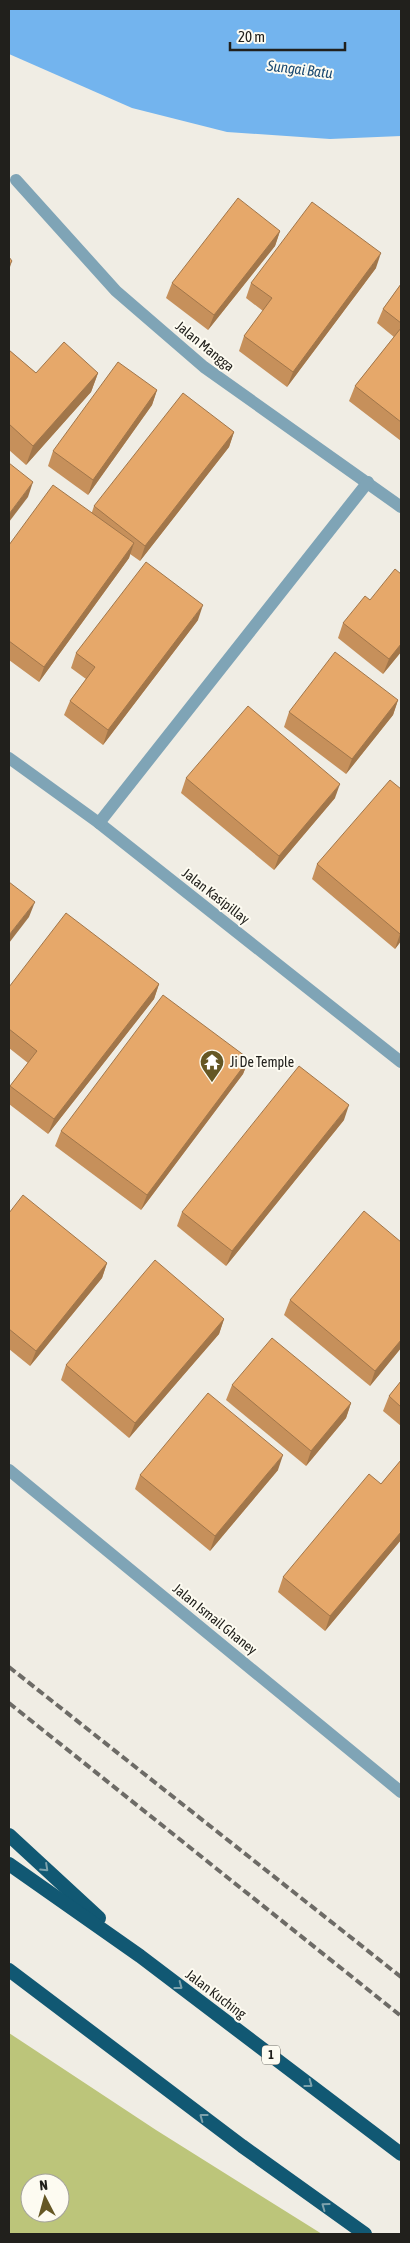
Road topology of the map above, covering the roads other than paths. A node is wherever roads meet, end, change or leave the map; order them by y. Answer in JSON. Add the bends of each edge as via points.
{"nodes":[{"id":1,"x":16,"y":180,"type":"dead end"},
{"id":2,"x":368,"y":482,"type":"junction"},
{"id":3,"x":401,"y":507,"type":"edge"},
{"id":4,"x":9,"y":758,"type":"edge"},
{"id":5,"x":99,"y":823,"type":"junction"},
{"id":6,"x":401,"y":1062,"type":"edge"},
{"id":7,"x":9,"y":1470,"type":"edge"},
{"id":8,"x":401,"y":1792,"type":"edge"},
{"id":9,"x":9,"y":1835,"type":"edge"},
{"id":10,"x":9,"y":1864,"type":"edge"},
{"id":11,"x":140,"y":1956,"type":"junction"},
{"id":12,"x":9,"y":1970,"type":"edge"},
{"id":13,"x":9,"y":1982,"type":"edge"},
{"id":14,"x":68,"y":2015,"type":"junction"},
{"id":15,"x":401,"y":2154,"type":"edge"},
{"id":16,"x":365,"y":2234,"type":"edge"}],
"edges":[{"from":1,"to":2,"type":"street","name":"Jalan Mangga","via":[[116,291],[204,367]]},
{"from":2,"to":3,"type":"street","name":"Jalan Mangga"},
{"from":2,"to":5,"type":"street"},
{"from":4,"to":5,"type":"street","name":"Jalan Kasipillay"},
{"from":5,"to":6,"type":"street","name":"Jalan Kasipillay"},
{"from":7,"to":8,"type":"street","name":"Jalan Ismail Ghaney"},
{"from":9,"to":11,"type":"highway","one_way":true},
{"from":10,"to":11,"type":"highway","name":"Jalan Kuching","number":"1"},
{"from":11,"to":15,"type":"highway","name":"Jalan Kuching","number":"1","one_way":true},
{"from":12,"to":14,"type":"highway"},
{"from":13,"to":14,"type":"highway"},
{"from":16,"to":14,"type":"highway","one_way":true}]}
